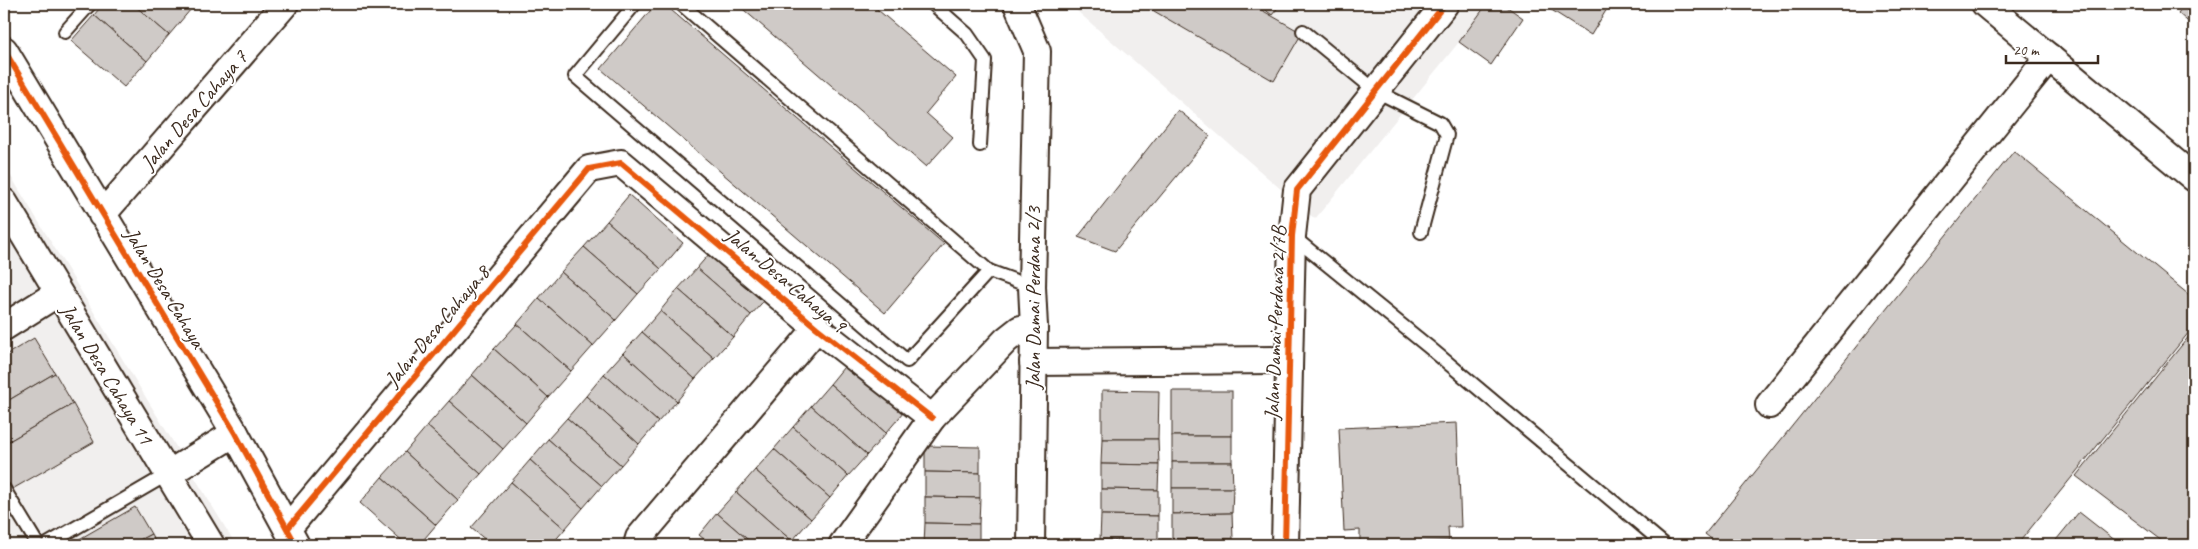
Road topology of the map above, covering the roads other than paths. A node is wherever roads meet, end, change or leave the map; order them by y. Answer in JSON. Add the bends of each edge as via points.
{"nodes":[{"id":1,"x":90,"y":4,"type":"edge"},
{"id":2,"x":285,"y":4,"type":"edge"},
{"id":3,"x":636,"y":4,"type":"edge"},
{"id":4,"x":681,"y":4,"type":"edge"},
{"id":5,"x":933,"y":4,"type":"edge"},
{"id":6,"x":1017,"y":4,"type":"edge"},
{"id":7,"x":1445,"y":4,"type":"edge"},
{"id":8,"x":1984,"y":4,"type":"edge"},
{"id":9,"x":1302,"y":31,"type":"dead end"},
{"id":10,"x":65,"y":32,"type":"dead end"},
{"id":11,"x":4,"y":50,"type":"edge"},
{"id":12,"x":2049,"y":57,"type":"junction"},
{"id":13,"x":1376,"y":91,"type":"junction"},
{"id":14,"x":980,"y":145,"type":"dead end"},
{"id":15,"x":621,"y":163,"type":"joint"},
{"id":16,"x":2194,"y":178,"type":"edge"},
{"id":17,"x":4,"y":202,"type":"edge"},
{"id":18,"x":102,"y":216,"type":"junction"},
{"id":19,"x":1421,"y":232,"type":"dead end"},
{"id":20,"x":1292,"y":236,"type":"junction"},
{"id":21,"x":988,"y":271,"type":"junction"},
{"id":22,"x":1032,"y":287,"type":"junction"},
{"id":23,"x":58,"y":293,"type":"junction"},
{"id":24,"x":4,"y":327,"type":"edge"},
{"id":25,"x":1034,"y":327,"type":"junction"},
{"id":26,"x":817,"y":328,"type":"junction"},
{"id":27,"x":1289,"y":360,"type":"junction"},
{"id":28,"x":1033,"y":362,"type":"junction"},
{"id":29,"x":1769,"y":405,"type":"dead end"},
{"id":30,"x":932,"y":418,"type":"junction"},
{"id":31,"x":234,"y":433,"type":"junction"},
{"id":32,"x":168,"y":474,"type":"junction"},
{"id":33,"x":4,"y":489,"type":"edge"},
{"id":34,"x":292,"y":537,"type":"edge"},
{"id":35,"x":38,"y":545,"type":"edge"},
{"id":36,"x":46,"y":545,"type":"edge"},
{"id":37,"x":211,"y":545,"type":"edge"},
{"id":38,"x":637,"y":545,"type":"edge"},
{"id":39,"x":842,"y":545,"type":"edge"},
{"id":40,"x":1031,"y":545,"type":"edge"},
{"id":41,"x":1285,"y":545,"type":"edge"},
{"id":42,"x":1665,"y":545,"type":"edge"}],
"edges":[{"from":1,"to":10,"type":"lane"},
{"from":2,"to":18,"type":"street","name":"Jalan Desa Cahaya 7"},
{"from":3,"to":21,"type":"lane","via":[[575,76],[907,361]]},
{"from":4,"to":21,"type":"lane"},
{"from":5,"to":14,"type":"lane","via":[[967,34],[985,60]]},
{"from":6,"to":22,"type":"street","name":"Jalan Damai Perdana 2/3","via":[[1037,51]]},
{"from":7,"to":13,"type":"street","name":"Jalan Damai Perdana 2/7B"},
{"from":8,"to":12,"type":"street"},
{"from":9,"to":13,"type":"lane"},
{"from":11,"to":18,"type":"street","name":"Jalan Desa Cahaya"},
{"from":12,"to":16,"type":"street"},
{"from":12,"to":29,"type":"street"},
{"from":13,"to":19,"type":"lane","via":[[1440,123],[1447,135]]},
{"from":13,"to":20,"type":"street","name":"Jalan Damai Perdana 2/7B","via":[[1297,190]]},
{"from":15,"to":26,"type":"street","name":"Jalan Desa Cahaya 9"},
{"from":15,"to":34,"type":"street","name":"Jalan Desa Cahaya 8","via":[[589,169]]},
{"from":17,"to":23,"type":"street","name":"Jalan Desa Cahaya 11"},
{"from":18,"to":31,"type":"street","name":"Jalan Desa Cahaya"},
{"from":20,"to":27,"type":"street","name":"Jalan Damai Perdana 2/7B"},
{"from":20,"to":42,"type":"lane"},
{"from":21,"to":22,"type":"lane"},
{"from":22,"to":25,"type":"street","name":"Jalan Damai Perdana 2/3"},
{"from":23,"to":24,"type":"street"},
{"from":23,"to":32,"type":"street","name":"Jalan Desa Cahaya 11"},
{"from":25,"to":28,"type":"street","name":"Jalan Damai Perdana 2/3"},
{"from":25,"to":30,"type":"street","via":[[1020,329],[1006,340]]},
{"from":26,"to":30,"type":"street","name":"Jalan Desa Cahaya 9"},
{"from":26,"to":38,"type":"street","name":"Jalan Desa Cahaya 9","via":[[639,538]]},
{"from":27,"to":28,"type":"street"},
{"from":27,"to":41,"type":"street","name":"Jalan Damai Perdana 2/7B"},
{"from":28,"to":40,"type":"street","name":"Jalan Damai Perdana 2/3"},
{"from":30,"to":39,"type":"street"},
{"from":31,"to":32,"type":"street"},
{"from":31,"to":34,"type":"street","name":"Jalan Desa Cahaya"},
{"from":32,"to":36,"type":"lane"},
{"from":32,"to":37,"type":"street","name":"Jalan Desa Cahaya 11"},
{"from":33,"to":35,"type":"lane"}]}
